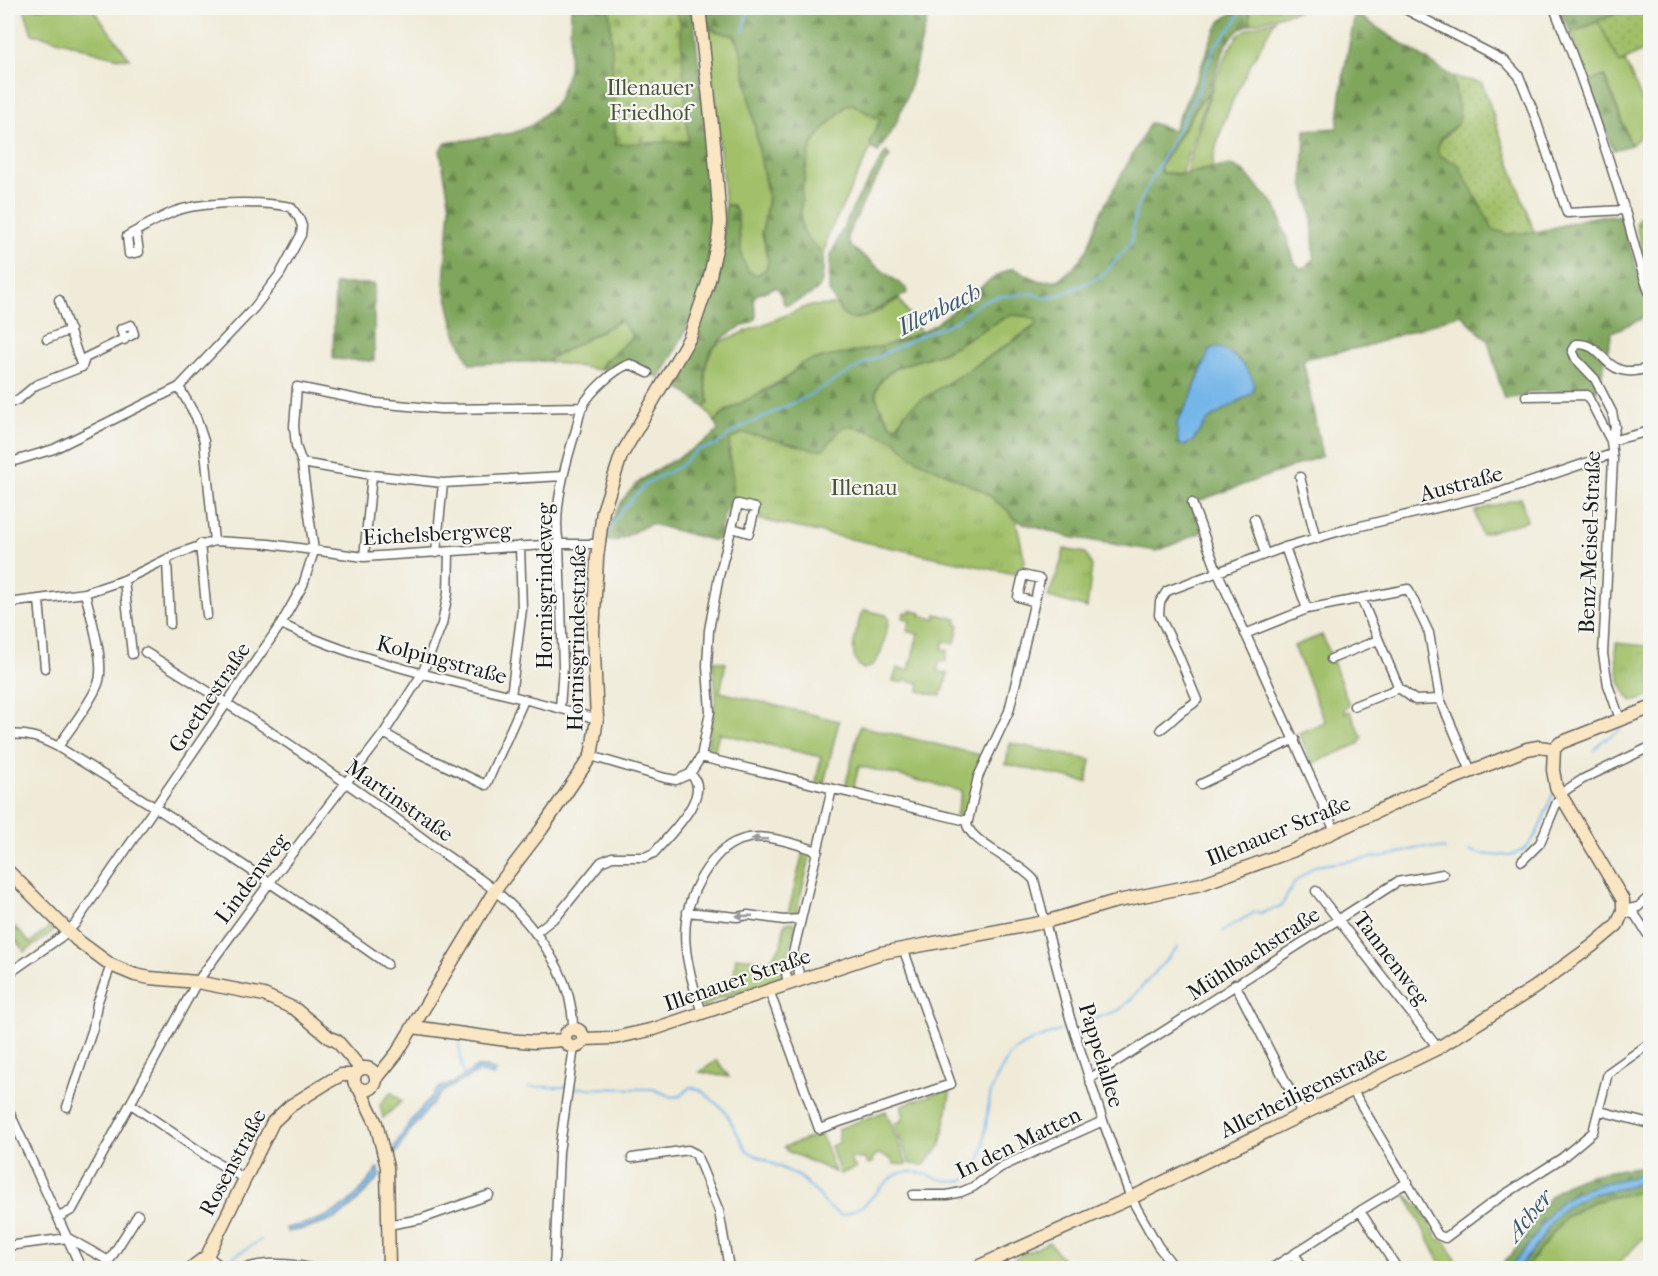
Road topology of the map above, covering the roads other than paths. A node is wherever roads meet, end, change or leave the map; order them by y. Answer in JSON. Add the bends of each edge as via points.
{"nodes":[{"id":1,"x":699,"y":8,"type":"edge"},
{"id":2,"x":1403,"y":8,"type":"edge"},
{"id":3,"x":1554,"y":8,"type":"edge"},
{"id":4,"x":1625,"y":210,"type":"junction"},
{"id":5,"x":136,"y":232,"type":"dead end"},
{"id":6,"x":1650,"y":294,"type":"edge"},
{"id":7,"x":59,"y":300,"type":"dead end"},
{"id":8,"x":70,"y":330,"type":"junction"},
{"id":9,"x":47,"y":339,"type":"dead end"},
{"id":10,"x":124,"y":340,"type":"dead end"},
{"id":11,"x":82,"y":367,"type":"junction"},
{"id":12,"x":1650,"y":368,"type":"edge"},
{"id":13,"x":648,"y":373,"type":"dead end"},
{"id":14,"x":179,"y":387,"type":"junction"},
{"id":15,"x":1526,"y":396,"type":"dead end"},
{"id":16,"x":8,"y":404,"type":"edge"},
{"id":17,"x":583,"y":407,"type":"junction"},
{"id":18,"x":1650,"y":431,"type":"edge"},
{"id":19,"x":1611,"y":441,"type":"junction"},
{"id":20,"x":1612,"y":454,"type":"junction"},
{"id":21,"x":8,"y":463,"type":"edge"},
{"id":22,"x":302,"y":463,"type":"junction"},
{"id":23,"x":372,"y":475,"type":"junction"},
{"id":24,"x":563,"y":476,"type":"junction"},
{"id":25,"x":1300,"y":477,"type":"dead end"},
{"id":26,"x":443,"y":483,"type":"junction"},
{"id":27,"x":1192,"y":503,"type":"dead end"},
{"id":28,"x":1254,"y":519,"type":"dead end"},
{"id":29,"x":732,"y":528,"type":"dead end"},
{"id":30,"x":1317,"y":539,"type":"junction"},
{"id":31,"x":214,"y":541,"type":"junction"},
{"id":32,"x":200,"y":544,"type":"junction"},
{"id":33,"x":559,"y":544,"type":"junction"},
{"id":34,"x":598,"y":544,"type":"junction"},
{"id":35,"x":520,"y":546,"type":"junction"},
{"id":36,"x":1285,"y":547,"type":"junction"},
{"id":37,"x":314,"y":552,"type":"junction"},
{"id":38,"x":436,"y":553,"type":"junction"},
{"id":39,"x":449,"y":553,"type":"junction"},
{"id":40,"x":1265,"y":554,"type":"junction"},
{"id":41,"x":364,"y":557,"type":"junction"},
{"id":42,"x":167,"y":560,"type":"junction"},
{"id":43,"x":1216,"y":571,"type":"junction"},
{"id":44,"x":124,"y":580,"type":"junction"},
{"id":45,"x":85,"y":593,"type":"junction"},
{"id":46,"x":1361,"y":598,"type":"junction"},
{"id":47,"x":39,"y":600,"type":"junction"},
{"id":48,"x":1035,"y":602,"type":"dead end"},
{"id":49,"x":8,"y":603,"type":"edge"},
{"id":50,"x":1307,"y":609,"type":"junction"},
{"id":51,"x":207,"y":615,"type":"dead end"},
{"id":52,"x":170,"y":624,"type":"dead end"},
{"id":53,"x":281,"y":624,"type":"junction"},
{"id":54,"x":1245,"y":634,"type":"junction"},
{"id":55,"x":1378,"y":640,"type":"junction"},
{"id":56,"x":145,"y":652,"type":"dead end"},
{"id":57,"x":132,"y":654,"type":"dead end"},
{"id":58,"x":1331,"y":659,"type":"dead end"},
{"id":59,"x":45,"y":668,"type":"dead end"},
{"id":60,"x":422,"y":674,"type":"junction"},
{"id":61,"x":1399,"y":688,"type":"junction"},
{"id":62,"x":511,"y":696,"type":"junction"},
{"id":63,"x":1440,"y":699,"type":"junction"},
{"id":64,"x":524,"y":700,"type":"junction"},
{"id":65,"x":226,"y":703,"type":"junction"},
{"id":66,"x":1354,"y":706,"type":"dead end"},
{"id":67,"x":560,"y":708,"type":"junction"},
{"id":68,"x":1650,"y":708,"type":"edge"},
{"id":69,"x":1620,"y":719,"type":"junction"},
{"id":70,"x":597,"y":720,"type":"junction"},
{"id":71,"x":1161,"y":729,"type":"dead end"},
{"id":72,"x":384,"y":733,"type":"junction"},
{"id":73,"x":8,"y":735,"type":"edge"},
{"id":74,"x":1295,"y":739,"type":"junction"},
{"id":75,"x":58,"y":747,"type":"junction"},
{"id":76,"x":1650,"y":747,"type":"edge"},
{"id":77,"x":1554,"y":748,"type":"junction"},
{"id":78,"x":591,"y":756,"type":"junction"},
{"id":79,"x":701,"y":758,"type":"junction"},
{"id":80,"x":1471,"y":771,"type":"junction"},
{"id":81,"x":690,"y":774,"type":"junction"},
{"id":82,"x":345,"y":783,"type":"junction"},
{"id":83,"x":1201,"y":784,"type":"dead end"},
{"id":84,"x":832,"y":789,"type":"junction"},
{"id":85,"x":1560,"y":793,"type":"junction"},
{"id":86,"x":156,"y":807,"type":"junction"},
{"id":87,"x":967,"y":821,"type":"junction"},
{"id":88,"x":1335,"y":831,"type":"junction"},
{"id":89,"x":818,"y":851,"type":"junction"},
{"id":90,"x":1522,"y":861,"type":"dead end"},
{"id":91,"x":8,"y":871,"type":"edge"},
{"id":92,"x":1443,"y":874,"type":"dead end"},
{"id":93,"x":270,"y":882,"type":"junction"},
{"id":94,"x":495,"y":890,"type":"junction"},
{"id":95,"x":1316,"y":891,"type":"dead end"},
{"id":96,"x":1650,"y":896,"type":"edge"},
{"id":97,"x":1623,"y":911,"type":"junction"},
{"id":98,"x":687,"y":912,"type":"junction"},
{"id":99,"x":801,"y":919,"type":"junction"},
{"id":100,"x":1340,"y":919,"type":"junction"},
{"id":101,"x":1045,"y":922,"type":"junction"},
{"id":102,"x":68,"y":929,"type":"junction"},
{"id":103,"x":535,"y":933,"type":"junction"},
{"id":104,"x":1650,"y":938,"type":"edge"},
{"id":105,"x":903,"y":948,"type":"junction"},
{"id":106,"x":793,"y":953,"type":"junction"},
{"id":107,"x":387,"y":964,"type":"dead end"},
{"id":108,"x":111,"y":965,"type":"junction"},
{"id":109,"x":8,"y":974,"type":"edge"},
{"id":110,"x":801,"y":980,"type":"junction"},
{"id":111,"x":197,"y":982,"type":"junction"},
{"id":112,"x":788,"y":984,"type":"junction"},
{"id":113,"x":1235,"y":984,"type":"junction"},
{"id":114,"x":769,"y":990,"type":"junction"},
{"id":115,"x":702,"y":1013,"type":"junction"},
{"id":116,"x":413,"y":1027,"type":"junction"},
{"id":117,"x":330,"y":1038,"type":"junction"},
{"id":118,"x":574,"y":1039,"type":"junction"},
{"id":119,"x":1650,"y":1043,"type":"edge"},
{"id":120,"x":1438,"y":1048,"type":"junction"},
{"id":121,"x":345,"y":1060,"type":"junction"},
{"id":122,"x":341,"y":1075,"type":"junction"},
{"id":123,"x":363,"y":1078,"type":"junction"},
{"id":124,"x":1089,"y":1079,"type":"junction"},
{"id":125,"x":324,"y":1087,"type":"junction"},
{"id":126,"x":1353,"y":1091,"type":"junction"},
{"id":127,"x":130,"y":1104,"type":"junction"},
{"id":128,"x":67,"y":1107,"type":"dead end"},
{"id":129,"x":8,"y":1109,"type":"edge"},
{"id":130,"x":1600,"y":1111,"type":"junction"},
{"id":131,"x":1303,"y":1115,"type":"junction"},
{"id":132,"x":1103,"y":1121,"type":"junction"},
{"id":133,"x":1650,"y":1124,"type":"edge"},
{"id":134,"x":632,"y":1158,"type":"dead end"},
{"id":135,"x":245,"y":1179,"type":"junction"},
{"id":136,"x":1408,"y":1182,"type":"junction"},
{"id":137,"x":913,"y":1194,"type":"dead end"},
{"id":138,"x":489,"y":1195,"type":"dead end"},
{"id":139,"x":1131,"y":1197,"type":"junction"},
{"id":140,"x":1360,"y":1211,"type":"junction"},
{"id":141,"x":138,"y":1215,"type":"dead end"},
{"id":142,"x":58,"y":1217,"type":"junction"},
{"id":143,"x":388,"y":1225,"type":"junction"},
{"id":144,"x":68,"y":1238,"type":"junction"},
{"id":145,"x":8,"y":1246,"type":"edge"},
{"id":146,"x":1294,"y":1254,"type":"junction"},
{"id":147,"x":218,"y":1264,"type":"edge"},
{"id":148,"x":81,"y":1269,"type":"edge"},
{"id":149,"x":190,"y":1269,"type":"edge"},
{"id":150,"x":246,"y":1269,"type":"edge"},
{"id":151,"x":310,"y":1269,"type":"edge"},
{"id":152,"x":389,"y":1269,"type":"edge"},
{"id":153,"x":554,"y":1269,"type":"edge"},
{"id":154,"x":729,"y":1269,"type":"edge"},
{"id":155,"x":975,"y":1269,"type":"edge"},
{"id":156,"x":1175,"y":1269,"type":"edge"},
{"id":157,"x":1272,"y":1269,"type":"edge"},
{"id":158,"x":1304,"y":1269,"type":"edge"},
{"id":159,"x":1397,"y":1269,"type":"edge"}],
"edges":[{"from":1,"to":34,"type":"main road","name":"Hornisgrindestraße","via":[[714,144],[718,240],[690,337],[621,456],[609,488]]},
{"from":2,"to":4,"type":"street","via":[[1505,61],[1519,76],[1567,213]]},
{"from":3,"to":4,"type":"street"},
{"from":4,"to":6,"type":"street"},
{"from":5,"to":14,"type":"street","via":[[182,210],[249,203],[291,207],[302,226],[298,243],[274,283]]},
{"from":7,"to":8,"type":"street"},
{"from":8,"to":9,"type":"street"},
{"from":8,"to":11,"type":"street"},
{"from":10,"to":11,"type":"street","via":[[85,358]]},
{"from":11,"to":16,"type":"street","via":[[36,385]]},
{"from":12,"to":19,"type":"street","via":[[1623,371],[1595,348],[1576,344],[1572,350],[1595,379],[1612,412],[1615,427]]},
{"from":13,"to":17,"type":"street","name":"Hornisgrindeweg","via":[[630,364],[618,368]]},
{"from":14,"to":21,"type":"street","via":[[54,449]]},
{"from":14,"to":31,"type":"street","via":[[204,441]]},
{"from":15,"to":19,"type":"street","name":"Benz-Meisel-Straße","via":[[1587,395]]},
{"from":17,"to":22,"type":"street","name":"Goethestraße","via":[[441,410],[297,387],[294,426]]},
{"from":17,"to":24,"type":"street","name":"Hornisgrindeweg"},
{"from":18,"to":19,"type":"street"},
{"from":19,"to":20,"type":"street","name":"Benz-Meisel-Straße"},
{"from":20,"to":30,"type":"street","name":"Austraße","via":[[1495,494]]},
{"from":20,"to":69,"type":"street","name":"Benz-Meisel-Straße","via":[[1603,654],[1608,685]]},
{"from":22,"to":23,"type":"street"},
{"from":22,"to":37,"type":"street","name":"Goethestraße"},
{"from":23,"to":26,"type":"street"},
{"from":23,"to":41,"type":"street"},
{"from":24,"to":26,"type":"street"},
{"from":24,"to":33,"type":"street","name":"Hornisgrindeweg","via":[[556,532]]},
{"from":25,"to":30,"type":"street"},
{"from":26,"to":38,"type":"street"},
{"from":27,"to":43,"type":"street"},
{"from":28,"to":40,"type":"street"},
{"from":29,"to":79,"type":"street","via":[[709,630],[710,712]]},
{"from":30,"to":36,"type":"street","name":"Austraße"},
{"from":31,"to":32,"type":"street","name":"Eichelsbergweg"},
{"from":31,"to":37,"type":"street","name":"Eichelsbergweg","via":[[269,544]]},
{"from":32,"to":42,"type":"street","name":"Eichelsbergweg"},
{"from":32,"to":51,"type":"street"},
{"from":33,"to":34,"type":"street","name":"Eichelsbergweg"},
{"from":33,"to":35,"type":"street","name":"Eichelsbergweg"},
{"from":33,"to":67,"type":"street","name":"Hornisgrindeweg","via":[[563,667]]},
{"from":34,"to":70,"type":"main road","name":"Hornisgrindestraße","via":[[593,633]]},
{"from":35,"to":39,"type":"street","name":"Eichelsbergweg"},
{"from":35,"to":62,"type":"street","via":[[522,609]]},
{"from":36,"to":40,"type":"street","name":"Austraße"},
{"from":36,"to":50,"type":"street"},
{"from":37,"to":41,"type":"street","name":"Eichelsbergweg"},
{"from":37,"to":53,"type":"street","name":"Goethestraße","via":[[303,585]]},
{"from":38,"to":39,"type":"street","name":"Eichelsbergweg"},
{"from":38,"to":41,"type":"street","name":"Eichelsbergweg"},
{"from":39,"to":60,"type":"street","name":"Lindenweg","via":[[442,624]]},
{"from":40,"to":43,"type":"street","name":"Austraße"},
{"from":42,"to":44,"type":"street","name":"Eichelsbergweg"},
{"from":42,"to":52,"type":"street"},
{"from":43,"to":54,"type":"street"},
{"from":43,"to":71,"type":"street","name":"Austraße","via":[[1167,591],[1160,603],[1159,615],[1197,700]]},
{"from":44,"to":45,"type":"street","name":"Eichelsbergweg"},
{"from":44,"to":57,"type":"street"},
{"from":45,"to":47,"type":"street","name":"Eichelsbergweg"},
{"from":45,"to":75,"type":"street","via":[[97,640],[98,683]]},
{"from":46,"to":50,"type":"street"},
{"from":46,"to":55,"type":"street"},
{"from":46,"to":63,"type":"street","via":[[1408,589],[1429,633]]},
{"from":47,"to":49,"type":"street","name":"Eichelsbergweg"},
{"from":47,"to":59,"type":"street"},
{"from":48,"to":87,"type":"street","via":[[1009,711],[978,777]]},
{"from":50,"to":54,"type":"street"},
{"from":53,"to":60,"type":"street","name":"Kolpingstraße","via":[[343,650]]},
{"from":53,"to":65,"type":"street","name":"Goethestraße"},
{"from":54,"to":74,"type":"street"},
{"from":55,"to":58,"type":"street"},
{"from":55,"to":61,"type":"street"},
{"from":56,"to":65,"type":"street","name":"Martinstraße"},
{"from":60,"to":62,"type":"street","name":"Kolpingstraße"},
{"from":60,"to":72,"type":"street","name":"Lindenweg"},
{"from":61,"to":63,"type":"street","via":[[1415,700]]},
{"from":61,"to":66,"type":"street"},
{"from":62,"to":64,"type":"street","name":"Kolpingstraße"},
{"from":63,"to":80,"type":"street"},
{"from":64,"to":67,"type":"street","name":"Kolpingstraße"},
{"from":64,"to":72,"type":"street","via":[[486,785]]},
{"from":65,"to":82,"type":"street","name":"Martinstraße"},
{"from":65,"to":86,"type":"street","name":"Goethestraße"},
{"from":67,"to":70,"type":"street","name":"Kolpingstraße"},
{"from":68,"to":69,"type":"main road"},
{"from":69,"to":77,"type":"main road"},
{"from":70,"to":78,"type":"main road","name":"Hornisgrindestraße"},
{"from":72,"to":82,"type":"street","name":"Lindenweg"},
{"from":73,"to":75,"type":"street","via":[[23,733]]},
{"from":74,"to":83,"type":"street"},
{"from":74,"to":88,"type":"street"},
{"from":75,"to":86,"type":"street"},
{"from":76,"to":85,"type":"street"},
{"from":77,"to":80,"type":"main road","name":"Illenauer Straße","via":[[1527,749]]},
{"from":77,"to":85,"type":"main road","via":[[1552,763]]},
{"from":78,"to":81,"type":"street","via":[[665,778],[676,780]]},
{"from":78,"to":94,"type":"main road","name":"Hornisgrindestraße"},
{"from":79,"to":81,"type":"street"},
{"from":79,"to":84,"type":"street"},
{"from":80,"to":88,"type":"main road","name":"Illenauer Straße"},
{"from":81,"to":103,"type":"street","via":[[698,785],[695,802],[654,853],[601,862],[558,915]]},
{"from":82,"to":93,"type":"street","name":"Lindenweg"},
{"from":82,"to":94,"type":"street","name":"Martinstraße"},
{"from":84,"to":87,"type":"street"},
{"from":84,"to":89,"type":"street"},
{"from":85,"to":90,"type":"street","via":[[1540,843]]},
{"from":85,"to":97,"type":"main road","via":[[1623,900]]},
{"from":86,"to":93,"type":"street"},
{"from":86,"to":102,"type":"street","name":"Goethestraße"},
{"from":87,"to":101,"type":"street","name":"Pappelallee","via":[[974,837],[1034,880]]},
{"from":88,"to":101,"type":"main road","name":"Illenauer Straße","via":[[1265,862],[1201,884],[1113,902]]},
{"from":89,"to":98,"type":"street","one_way":true,"via":[[762,838],[741,840],[711,861],[694,887]]},
{"from":89,"to":99,"type":"street"},
{"from":91,"to":102,"type":"main road"},
{"from":92,"to":100,"type":"street","name":"Mühlbachstraße","via":[[1397,882]]},
{"from":93,"to":107,"type":"street"},
{"from":93,"to":111,"type":"street","name":"Lindenweg"},
{"from":94,"to":103,"type":"street","name":"Martinstraße"},
{"from":94,"to":116,"type":"main road","name":"Hornisgrindestraße"},
{"from":95,"to":100,"type":"street","name":"Tannenweg"},
{"from":96,"to":97,"type":"street","via":[[1638,907]]},
{"from":97,"to":104,"type":"street","via":[[1635,915]]},
{"from":97,"to":120,"type":"main road","name":"Allerheiligenstraße","via":[[1617,925],[1592,946]]},
{"from":99,"to":98,"type":"street","one_way":true},
{"from":98,"to":115,"type":"street","via":[[684,944]]},
{"from":99,"to":106,"type":"street"},
{"from":100,"to":113,"type":"street","name":"Mühlbachstraße"},
{"from":100,"to":120,"type":"street","name":"Tannenweg"},
{"from":101,"to":105,"type":"main road","name":"Illenauer Straße"},
{"from":101,"to":124,"type":"street","name":"Pappelallee"},
{"from":102,"to":108,"type":"main road"},
{"from":102,"to":109,"type":"street","name":"Goethestraße"},
{"from":103,"to":118,"type":"street","name":"Martinstraße","via":[[562,976]]},
{"from":105,"to":110,"type":"main road","name":"Illenauer Straße"},
{"from":105,"to":114,"type":"street","via":[[951,1084],[819,1129]]},
{"from":106,"to":110,"type":"street"},
{"from":106,"to":112,"type":"street","via":[[786,973]]},
{"from":108,"to":111,"type":"main road","via":[[150,978]]},
{"from":108,"to":128,"type":"street"},
{"from":110,"to":112,"type":"main road","name":"Illenauer Straße"},
{"from":111,"to":117,"type":"main road","via":[[280,1002],[295,1009]]},
{"from":111,"to":127,"type":"street","name":"Lindenweg"},
{"from":112,"to":114,"type":"main road","name":"Illenauer Straße"},
{"from":113,"to":124,"type":"street","name":"Mühlbachstraße"},
{"from":113,"to":131,"type":"street"},
{"from":114,"to":115,"type":"main road","name":"Illenauer Straße"},
{"from":115,"to":118,"type":"main road","name":"Illenauer Straße","via":[[614,1038]]},
{"from":116,"to":118,"type":"main road","name":"Illenauer Straße","via":[[507,1040]]},
{"from":116,"to":123,"type":"main road","name":"Hornisgrindestraße","via":[[385,1070]]},
{"from":117,"to":121,"type":"main road"},
{"from":117,"to":123,"type":"main road","via":[[337,1041]]},
{"from":118,"to":153,"type":"street","name":"Martinstraße","via":[[559,1152]]},
{"from":119,"to":130,"type":"street","via":[[1608,1073]]},
{"from":120,"to":126,"type":"main road","name":"Allerheiligenstraße"},
{"from":121,"to":122,"type":"main road"},
{"from":121,"to":123,"type":"main road"},
{"from":122,"to":123,"type":"main road"},
{"from":122,"to":125,"type":"main road","name":"Rosenstraße"},
{"from":123,"to":125,"type":"main road","name":"Rosenstraße"},
{"from":123,"to":143,"type":"main road","via":[[386,1163]]},
{"from":124,"to":132,"type":"street","name":"Pappelallee"},
{"from":125,"to":135,"type":"main road","name":"Rosenstraße","via":[[280,1113]]},
{"from":126,"to":131,"type":"main road","name":"Allerheiligenstraße"},
{"from":126,"to":136,"type":"street"},
{"from":127,"to":135,"type":"street"},
{"from":127,"to":142,"type":"street","name":"Lindenweg","via":[[72,1210]]},
{"from":129,"to":142,"type":"street"},
{"from":130,"to":133,"type":"street"},
{"from":130,"to":136,"type":"street","via":[[1593,1132],[1562,1158],[1445,1238],[1438,1235]]},
{"from":131,"to":139,"type":"main road","name":"Allerheiligenstraße"},
{"from":132,"to":137,"type":"street","name":"In den Matten","via":[[1001,1167],[961,1192]]},
{"from":132,"to":139,"type":"street","name":"Pappelallee"},
{"from":134,"to":154,"type":"street","via":[[688,1149],[696,1154],[719,1211]]},
{"from":135,"to":147,"type":"main road","name":"Rosenstraße"},
{"from":136,"to":140,"type":"street"},
{"from":138,"to":143,"type":"street","via":[[421,1219]]},
{"from":139,"to":155,"type":"main road","name":"Allerheiligenstraße"},
{"from":139,"to":156,"type":"street","name":"Pappelallee"},
{"from":140,"to":146,"type":"street"},
{"from":140,"to":159,"type":"street"},
{"from":141,"to":144,"type":"street","via":[[109,1261]]},
{"from":142,"to":144,"type":"street"},
{"from":143,"to":152,"type":"main road"},
{"from":144,"to":145,"type":"street"},
{"from":144,"to":148,"type":"street"},
{"from":146,"to":157,"type":"street"},
{"from":146,"to":158,"type":"street"},
{"from":147,"to":149,"type":"main road","name":"Rosenstraße"},
{"from":150,"to":151,"type":"street","via":[[299,1265]]}]}
